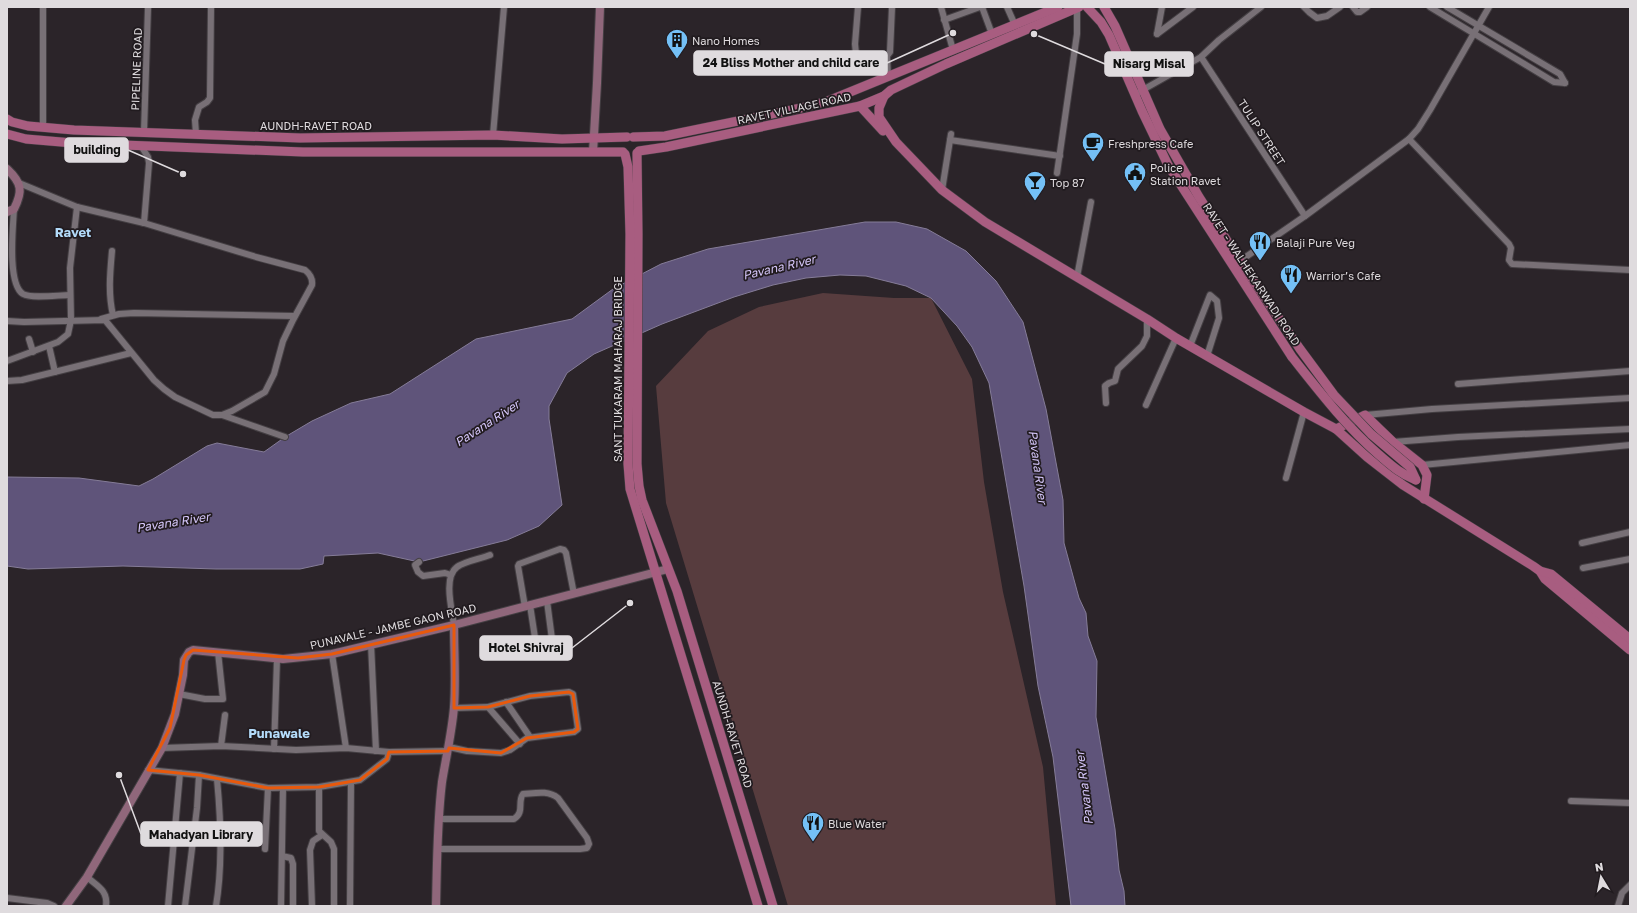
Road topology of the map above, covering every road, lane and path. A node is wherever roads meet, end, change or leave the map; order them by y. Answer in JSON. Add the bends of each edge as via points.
{"nodes":[{"id":1,"x":43,"y":7,"type":"edge"},
{"id":2,"x":148,"y":7,"type":"edge"},
{"id":3,"x":211,"y":7,"type":"edge"},
{"id":4,"x":504,"y":7,"type":"edge"},
{"id":5,"x":600,"y":7,"type":"edge"},
{"id":6,"x":858,"y":7,"type":"edge"},
{"id":7,"x":892,"y":7,"type":"edge"},
{"id":8,"x":941,"y":7,"type":"edge"},
{"id":9,"x":981,"y":7,"type":"edge"},
{"id":10,"x":1007,"y":7,"type":"edge"},
{"id":11,"x":1058,"y":7,"type":"edge"},
{"id":12,"x":1078,"y":7,"type":"edge"},
{"id":13,"x":1088,"y":7,"type":"edge"},
{"id":14,"x":1104,"y":7,"type":"edge"},
{"id":15,"x":1162,"y":7,"type":"edge"},
{"id":16,"x":1193,"y":7,"type":"edge"},
{"id":17,"x":1261,"y":7,"type":"edge"},
{"id":18,"x":1304,"y":7,"type":"edge"},
{"id":19,"x":1340,"y":7,"type":"edge"},
{"id":20,"x":1353,"y":7,"type":"edge"},
{"id":21,"x":1367,"y":7,"type":"edge"},
{"id":22,"x":1430,"y":7,"type":"edge"},
{"id":23,"x":1447,"y":7,"type":"edge"},
{"id":24,"x":1489,"y":7,"type":"edge"},
{"id":25,"x":944,"y":20,"type":"junction"},
{"id":26,"x":1015,"y":25,"type":"junction"},
{"id":27,"x":1478,"y":25,"type":"junction"},
{"id":28,"x":1473,"y":33,"type":"junction"},
{"id":29,"x":992,"y":34,"type":"junction"},
{"id":30,"x":953,"y":50,"type":"junction"},
{"id":31,"x":887,"y":56,"type":"junction"},
{"id":32,"x":1201,"y":56,"type":"junction"},
{"id":33,"x":887,"y":78,"type":"junction"},
{"id":34,"x":1139,"y":92,"type":"junction"},
{"id":35,"x":887,"y":93,"type":"junction"},
{"id":36,"x":847,"y":94,"type":"junction"},
{"id":37,"x":857,"y":107,"type":"junction"},
{"id":38,"x":7,"y":119,"type":"edge"},
{"id":39,"x":43,"y":127,"type":"junction"},
{"id":40,"x":144,"y":132,"type":"junction"},
{"id":41,"x":7,"y":134,"type":"edge"},
{"id":42,"x":196,"y":134,"type":"junction"},
{"id":43,"x":493,"y":135,"type":"junction"},
{"id":44,"x":630,"y":137,"type":"junction"},
{"id":45,"x":594,"y":138,"type":"junction"},
{"id":46,"x":1409,"y":139,"type":"junction"},
{"id":47,"x":896,"y":142,"type":"junction"},
{"id":48,"x":141,"y":146,"type":"junction"},
{"id":49,"x":592,"y":152,"type":"junction"},
{"id":50,"x":638,"y":152,"type":"junction"},
{"id":51,"x":624,"y":153,"type":"junction"},
{"id":52,"x":1060,"y":156,"type":"junction"},
{"id":53,"x":7,"y":169,"type":"edge"},
{"id":54,"x":1058,"y":173,"type":"dead end"},
{"id":55,"x":19,"y":183,"type":"junction"},
{"id":56,"x":942,"y":190,"type":"junction"},
{"id":57,"x":1091,"y":202,"type":"dead end"},
{"id":58,"x":77,"y":207,"type":"junction"},
{"id":59,"x":10,"y":211,"type":"edge"},
{"id":60,"x":1305,"y":216,"type":"junction"},
{"id":61,"x":144,"y":223,"type":"junction"},
{"id":62,"x":634,"y":234,"type":"junction"},
{"id":63,"x":112,"y":251,"type":"dead end"},
{"id":64,"x":1236,"y":263,"type":"junction"},
{"id":65,"x":1630,"y":270,"type":"edge"},
{"id":66,"x":1077,"y":277,"type":"junction"},
{"id":67,"x":70,"y":295,"type":"junction"},
{"id":68,"x":113,"y":315,"type":"junction"},
{"id":69,"x":294,"y":316,"type":"junction"},
{"id":70,"x":101,"y":319,"type":"junction"},
{"id":71,"x":1147,"y":319,"type":"junction"},
{"id":72,"x":70,"y":320,"type":"junction"},
{"id":73,"x":7,"y":321,"type":"edge"},
{"id":74,"x":29,"y":338,"type":"dead end"},
{"id":75,"x":1176,"y":338,"type":"junction"},
{"id":76,"x":49,"y":346,"type":"junction"},
{"id":77,"x":1190,"y":346,"type":"junction"},
{"id":78,"x":33,"y":352,"type":"junction"},
{"id":79,"x":131,"y":353,"type":"junction"},
{"id":80,"x":1206,"y":356,"type":"junction"},
{"id":81,"x":7,"y":361,"type":"edge"},
{"id":82,"x":1630,"y":371,"type":"edge"},
{"id":83,"x":54,"y":372,"type":"junction"},
{"id":84,"x":7,"y":381,"type":"edge"},
{"id":85,"x":1458,"y":384,"type":"dead end"},
{"id":86,"x":1630,"y":398,"type":"edge"},
{"id":87,"x":1106,"y":403,"type":"dead end"},
{"id":88,"x":1146,"y":405,"type":"dead end"},
{"id":89,"x":1304,"y":412,"type":"junction"},
{"id":90,"x":222,"y":415,"type":"junction"},
{"id":91,"x":1365,"y":415,"type":"junction"},
{"id":92,"x":1336,"y":429,"type":"junction"},
{"id":93,"x":1630,"y":429,"type":"edge"},
{"id":94,"x":285,"y":437,"type":"dead end"},
{"id":95,"x":1393,"y":442,"type":"junction"},
{"id":96,"x":1630,"y":445,"type":"edge"},
{"id":97,"x":1422,"y":465,"type":"junction"},
{"id":98,"x":1286,"y":478,"type":"dead end"},
{"id":99,"x":1416,"y":480,"type":"junction"},
{"id":100,"x":1426,"y":487,"type":"junction"},
{"id":101,"x":1424,"y":498,"type":"junction"},
{"id":102,"x":638,"y":501,"type":"junction"},
{"id":103,"x":1630,"y":532,"type":"edge"},
{"id":104,"x":1582,"y":543,"type":"dead end"},
{"id":105,"x":490,"y":555,"type":"dead end"},
{"id":106,"x":1630,"y":559,"type":"edge"},
{"id":107,"x":419,"y":562,"type":"dead end"},
{"id":108,"x":1583,"y":568,"type":"dead end"},
{"id":109,"x":668,"y":569,"type":"junction"},
{"id":110,"x":655,"y":572,"type":"junction"},
{"id":111,"x":451,"y":575,"type":"junction"},
{"id":112,"x":574,"y":594,"type":"junction"},
{"id":113,"x":547,"y":601,"type":"junction"},
{"id":114,"x":528,"y":606,"type":"junction"},
{"id":115,"x":454,"y":625,"type":"junction"},
{"id":116,"x":1628,"y":642,"type":"edge"},
{"id":117,"x":371,"y":644,"type":"junction"},
{"id":118,"x":218,"y":652,"type":"junction"},
{"id":119,"x":332,"y":654,"type":"junction"},
{"id":120,"x":277,"y":659,"type":"junction"},
{"id":121,"x":180,"y":694,"type":"junction"},
{"id":122,"x":506,"y":702,"type":"junction"},
{"id":123,"x":488,"y":707,"type":"junction"},
{"id":124,"x":454,"y":708,"type":"junction"},
{"id":125,"x":225,"y":715,"type":"dead end"},
{"id":126,"x":530,"y":737,"type":"junction"},
{"id":127,"x":520,"y":744,"type":"junction"},
{"id":128,"x":221,"y":746,"type":"junction"},
{"id":129,"x":162,"y":748,"type":"junction"},
{"id":130,"x":346,"y":748,"type":"junction"},
{"id":131,"x":274,"y":749,"type":"junction"},
{"id":132,"x":449,"y":749,"type":"junction"},
{"id":133,"x":376,"y":750,"type":"junction"},
{"id":134,"x":389,"y":752,"type":"junction"},
{"id":135,"x":148,"y":770,"type":"junction"},
{"id":136,"x":180,"y":773,"type":"junction"},
{"id":137,"x":199,"y":775,"type":"junction"},
{"id":138,"x":217,"y":779,"type":"junction"},
{"id":139,"x":351,"y":782,"type":"junction"},
{"id":140,"x":319,"y":787,"type":"junction"},
{"id":141,"x":268,"y":788,"type":"junction"},
{"id":142,"x":283,"y":788,"type":"junction"},
{"id":143,"x":1571,"y":801,"type":"dead end"},
{"id":144,"x":1630,"y":803,"type":"edge"},
{"id":145,"x":439,"y":819,"type":"junction"},
{"id":146,"x":322,"y":835,"type":"junction"},
{"id":147,"x":265,"y":849,"type":"dead end"},
{"id":148,"x":437,"y":849,"type":"junction"},
{"id":149,"x":282,"y":856,"type":"junction"},
{"id":150,"x":86,"y":877,"type":"junction"},
{"id":151,"x":1630,"y":885,"type":"edge"},
{"id":152,"x":7,"y":898,"type":"edge"},
{"id":153,"x":54,"y":906,"type":"edge"},
{"id":154,"x":66,"y":906,"type":"edge"},
{"id":155,"x":106,"y":906,"type":"edge"},
{"id":156,"x":168,"y":906,"type":"edge"},
{"id":157,"x":185,"y":906,"type":"edge"},
{"id":158,"x":216,"y":906,"type":"edge"},
{"id":159,"x":281,"y":906,"type":"edge"},
{"id":160,"x":293,"y":906,"type":"edge"},
{"id":161,"x":312,"y":906,"type":"edge"},
{"id":162,"x":334,"y":906,"type":"edge"},
{"id":163,"x":350,"y":906,"type":"edge"},
{"id":164,"x":436,"y":906,"type":"edge"},
{"id":165,"x":758,"y":906,"type":"edge"},
{"id":166,"x":773,"y":906,"type":"edge"},
{"id":167,"x":1618,"y":906,"type":"edge"}],
"edges":[{"from":1,"to":39,"type":"street"},
{"from":2,"to":40,"type":"street","name":"PIPELINE ROAD"},
{"from":3,"to":42,"type":"street","via":[[210,98],[199,107],[195,120]]},
{"from":4,"to":43,"type":"street"},
{"from":5,"to":45,"type":"street"},
{"from":6,"to":31,"type":"street","via":[[856,54]]},
{"from":7,"to":31,"type":"street","via":[[890,52]]},
{"from":8,"to":25,"type":"street"},
{"from":9,"to":25,"type":"street"},
{"from":9,"to":29,"type":"street"},
{"from":10,"to":26,"type":"street"},
{"from":11,"to":26,"type":"main road","name":"RAVET VILLAGE ROAD"},
{"from":12,"to":35,"type":"main road","name":"RAVET VILLAGE ROAD","via":[[946,64]]},
{"from":12,"to":52,"type":"street","via":[[1077,34]]},
{"from":13,"to":34,"type":"main road","name":"RAVET - WALHEKARWADI ROAD","via":[[1109,35]]},
{"from":14,"to":34,"type":"main road","name":"RAVET - WALHEKARWADI ROAD","via":[[1115,26]]},
{"from":15,"to":16,"type":"street","via":[[1157,34]]},
{"from":17,"to":32,"type":"street"},
{"from":18,"to":19,"type":"street","via":[[1318,18],[1327,16]]},
{"from":20,"to":21,"type":"street","via":[[1357,12]]},
{"from":22,"to":28,"type":"street"},
{"from":23,"to":27,"type":"street"},
{"from":24,"to":27,"type":"street"},
{"from":25,"to":30,"type":"street"},
{"from":26,"to":29,"type":"main road","name":"RAVET VILLAGE ROAD"},
{"from":27,"to":28,"type":"street"},
{"from":27,"to":28,"type":"street","via":[[1560,74],[1565,83],[1554,82]]},
{"from":28,"to":46,"type":"street","via":[[1430,110]]},
{"from":29,"to":30,"type":"main road","name":"RAVET VILLAGE ROAD"},
{"from":30,"to":33,"type":"main road","name":"RAVET VILLAGE ROAD"},
{"from":31,"to":33,"type":"street"},
{"from":32,"to":34,"type":"street"},
{"from":32,"to":60,"type":"street","name":"TULIP STREET"},
{"from":33,"to":35,"type":"main road","via":[[890,83]]},
{"from":33,"to":36,"type":"main road","name":"RAVET VILLAGE ROAD","via":[[879,79]]},
{"from":34,"to":64,"type":"main road","name":"RAVET - WALHEKARWADI ROAD","via":[[1168,165]]},
{"from":35,"to":37,"type":"main road","name":"RAVET VILLAGE ROAD"},
{"from":35,"to":47,"type":"main road","via":[[879,108],[879,117]]},
{"from":36,"to":37,"type":"main road","via":[[849,106]]},
{"from":36,"to":44,"type":"main road","name":"RAVET VILLAGE ROAD","via":[[801,108],[722,125],[665,136]]},
{"from":37,"to":47,"type":"main road"},
{"from":37,"to":50,"type":"main road","name":"RAVET VILLAGE ROAD"},
{"from":38,"to":39,"type":"main road","name":"AUNDH-RAVET ROAD","via":[[18,124]]},
{"from":39,"to":40,"type":"main road","name":"AUNDH-RAVET ROAD"},
{"from":40,"to":42,"type":"main road","name":"AUNDH-RAVET ROAD"},
{"from":41,"to":48,"type":"main road","via":[[26,139]]},
{"from":42,"to":43,"type":"main road","name":"AUNDH-RAVET ROAD","via":[[300,138]]},
{"from":43,"to":45,"type":"main road","name":"AUNDH-RAVET ROAD"},
{"from":44,"to":45,"type":"main road","name":"AUNDH-RAVET ROAD"},
{"from":44,"to":50,"type":"main road","via":[[639,142]]},
{"from":44,"to":51,"type":"main road","via":[[621,144]]},
{"from":45,"to":49,"type":"street"},
{"from":46,"to":60,"type":"street"},
{"from":46,"to":65,"type":"street","via":[[1509,244],[1509,260],[1512,264]]},
{"from":47,"to":56,"type":"main road"},
{"from":48,"to":49,"type":"main road","via":[[303,152]]},
{"from":48,"to":61,"type":"street","via":[[149,163]]},
{"from":49,"to":51,"type":"main road"},
{"from":50,"to":51,"type":"main road","via":[[631,156]]},
{"from":50,"to":62,"type":"main road"},
{"from":51,"to":62,"type":"main road","via":[[628,167]]},
{"from":52,"to":54,"type":"street"},
{"from":52,"to":56,"type":"street","via":[[951,137]]},
{"from":53,"to":55,"type":"street"},
{"from":55,"to":58,"type":"street"},
{"from":55,"to":59,"type":"street","via":[[20,189]]},
{"from":56,"to":66,"type":"main road","via":[[984,222]]},
{"from":57,"to":66,"type":"street"},
{"from":58,"to":61,"type":"street"},
{"from":58,"to":67,"type":"street","via":[[70,268]]},
{"from":59,"to":67,"type":"street","via":[[13,269],[19,289],[24,294],[35,296]]},
{"from":60,"to":64,"type":"street"},
{"from":61,"to":69,"type":"street","via":[[305,270],[310,274],[312,285]]},
{"from":62,"to":102,"type":"main road","name":"SANT TUKARAM MAHARAJ BRIDGE"},
{"from":63,"to":68,"type":"street","via":[[110,304]]},
{"from":64,"to":99,"type":"main road","name":"RAVET - WALHEKARWADI ROAD","bridge":true,"via":[[1334,395],[1371,434],[1410,467]]},
{"from":64,"to":99,"type":"main road","name":"RAVET - WALHEKARWADI ROAD","bridge":true,"via":[[1292,357],[1328,402],[1362,440],[1401,474]]},
{"from":66,"to":71,"type":"main road"},
{"from":67,"to":72,"type":"street"},
{"from":68,"to":69,"type":"street","via":[[134,313]]},
{"from":68,"to":70,"type":"street"},
{"from":69,"to":90,"type":"street","via":[[265,392],[232,412]]},
{"from":70,"to":72,"type":"street"},
{"from":70,"to":79,"type":"street","via":[[107,322]]},
{"from":71,"to":75,"type":"main road"},
{"from":71,"to":87,"type":"street","via":[[1147,336],[1142,346],[1118,369],[1116,382],[1105,386]]},
{"from":72,"to":73,"type":"street"},
{"from":72,"to":76,"type":"street","via":[[66,337]]},
{"from":74,"to":78,"type":"street"},
{"from":75,"to":77,"type":"main road"},
{"from":75,"to":88,"type":"street"},
{"from":76,"to":78,"type":"street"},
{"from":76,"to":83,"type":"street"},
{"from":77,"to":80,"type":"main road"},
{"from":77,"to":80,"type":"street","via":[[1210,295],[1218,300],[1219,318]]},
{"from":78,"to":81,"type":"street"},
{"from":79,"to":83,"type":"street"},
{"from":79,"to":90,"type":"street","via":[[154,380],[175,397],[213,415]]},
{"from":80,"to":89,"type":"main road"},
{"from":82,"to":85,"type":"street"},
{"from":83,"to":84,"type":"street"},
{"from":86,"to":91,"type":"street"},
{"from":89,"to":92,"type":"main road"},
{"from":89,"to":98,"type":"street"},
{"from":90,"to":94,"type":"street"},
{"from":91,"to":92,"type":"main road"},
{"from":91,"to":95,"type":"main road"},
{"from":92,"to":101,"type":"main road","via":[[1403,485]]},
{"from":93,"to":95,"type":"street"},
{"from":95,"to":97,"type":"main road"},
{"from":96,"to":97,"type":"street"},
{"from":97,"to":100,"type":"main road","via":[[1427,475]]},
{"from":99,"to":100,"type":"main road","name":"RAVET - WALHEKARWADI ROAD"},
{"from":100,"to":101,"type":"main road"},
{"from":101,"to":116,"type":"main road","via":[[1540,571],[1551,574],[1585,607]]},
{"from":102,"to":109,"type":"main road","name":"AUNDH-RAVET ROAD"},
{"from":102,"to":110,"type":"main road"},
{"from":103,"to":104,"type":"street"},
{"from":105,"to":111,"type":"street","via":[[457,567]]},
{"from":106,"to":108,"type":"street"},
{"from":107,"to":111,"type":"street","via":[[415,565],[422,576],[445,573]]},
{"from":109,"to":110,"type":"street","name":"PUNAVALE - JAMBE GAON ROAD"},
{"from":109,"to":166,"type":"main road","name":"AUNDH-RAVET ROAD","via":[[677,591]]},
{"from":110,"to":112,"type":"street","name":"PUNAVALE - JAMBE GAON ROAD"},
{"from":110,"to":165,"type":"main road"},
{"from":111,"to":115,"type":"street","via":[[449,586]]},
{"from":112,"to":113,"type":"street","name":"PUNAVALE - JAMBE GAON ROAD"},
{"from":112,"to":114,"type":"street","via":[[566,553],[560,549],[519,564]]},
{"from":113,"to":114,"type":"street","name":"PUNAVALE - JAMBE GAON ROAD"},
{"from":113,"to":114,"type":"street","via":[[552,649],[537,651]]},
{"from":114,"to":115,"type":"street","name":"PUNAVALE - JAMBE GAON ROAD"},
{"from":115,"to":117,"type":"street","name":"PUNAVALE - JAMBE GAON ROAD"},
{"from":115,"to":124,"type":"street"},
{"from":117,"to":119,"type":"street","name":"PUNAVALE - JAMBE GAON ROAD"},
{"from":117,"to":133,"type":"street"},
{"from":118,"to":120,"type":"street","name":"PUNAVALE - JAMBE GAON ROAD"},
{"from":118,"to":121,"type":"street","name":"PUNAVALE - JAMBE GAON ROAD","via":[[193,650],[186,655]]},
{"from":118,"to":121,"type":"street","via":[[223,699],[205,699]]},
{"from":119,"to":120,"type":"street","name":"PUNAVALE - JAMBE GAON ROAD"},
{"from":119,"to":130,"type":"street"},
{"from":120,"to":131,"type":"street"},
{"from":121,"to":129,"type":"street","name":"PUNAVALE - JAMBE GAON ROAD"},
{"from":122,"to":123,"type":"street"},
{"from":122,"to":126,"type":"street"},
{"from":122,"to":126,"type":"street","via":[[530,696],[572,692],[577,731]]},
{"from":123,"to":124,"type":"street"},
{"from":123,"to":127,"type":"street"},
{"from":124,"to":132,"type":"street"},
{"from":125,"to":128,"type":"street"},
{"from":126,"to":127,"type":"street"},
{"from":127,"to":132,"type":"street","via":[[501,753]]},
{"from":128,"to":129,"type":"street"},
{"from":128,"to":131,"type":"street"},
{"from":129,"to":135,"type":"street","name":"PUNAVALE - JAMBE GAON ROAD"},
{"from":130,"to":131,"type":"street"},
{"from":130,"to":133,"type":"street"},
{"from":132,"to":134,"type":"street"},
{"from":132,"to":145,"type":"street","via":[[442,781]]},
{"from":133,"to":134,"type":"street"},
{"from":134,"to":139,"type":"street","via":[[387,759],[360,780]]},
{"from":135,"to":136,"type":"street"},
{"from":135,"to":150,"type":"street","name":"PUNAVALE - JAMBE GAON ROAD"},
{"from":136,"to":137,"type":"street"},
{"from":136,"to":156,"type":"street"},
{"from":137,"to":138,"type":"street"},
{"from":137,"to":157,"type":"street"},
{"from":138,"to":141,"type":"street"},
{"from":138,"to":158,"type":"street","via":[[221,834]]},
{"from":139,"to":140,"type":"street"},
{"from":139,"to":163,"type":"street"},
{"from":140,"to":142,"type":"street"},
{"from":140,"to":146,"type":"street","via":[[319,828]]},
{"from":141,"to":142,"type":"street"},
{"from":141,"to":147,"type":"street"},
{"from":142,"to":149,"type":"street"},
{"from":143,"to":144,"type":"street"},
{"from":145,"to":148,"type":"street"},
{"from":145,"to":148,"type":"street","via":[[514,819],[521,809],[523,794],[544,792],[558,798],[589,844],[587,848],[580,850]]},
{"from":146,"to":161,"type":"street","via":[[313,841],[310,850]]},
{"from":146,"to":162,"type":"street","via":[[334,849]]},
{"from":148,"to":164,"type":"street"},
{"from":149,"to":159,"type":"street"},
{"from":149,"to":160,"type":"street","via":[[291,858],[293,864]]},
{"from":150,"to":154,"type":"street","name":"PUNAVALE - JAMBE GAON ROAD"},
{"from":150,"to":155,"type":"street","via":[[104,891]]},
{"from":151,"to":167,"type":"street","via":[[1622,893]]},
{"from":152,"to":153,"type":"street"}]}
